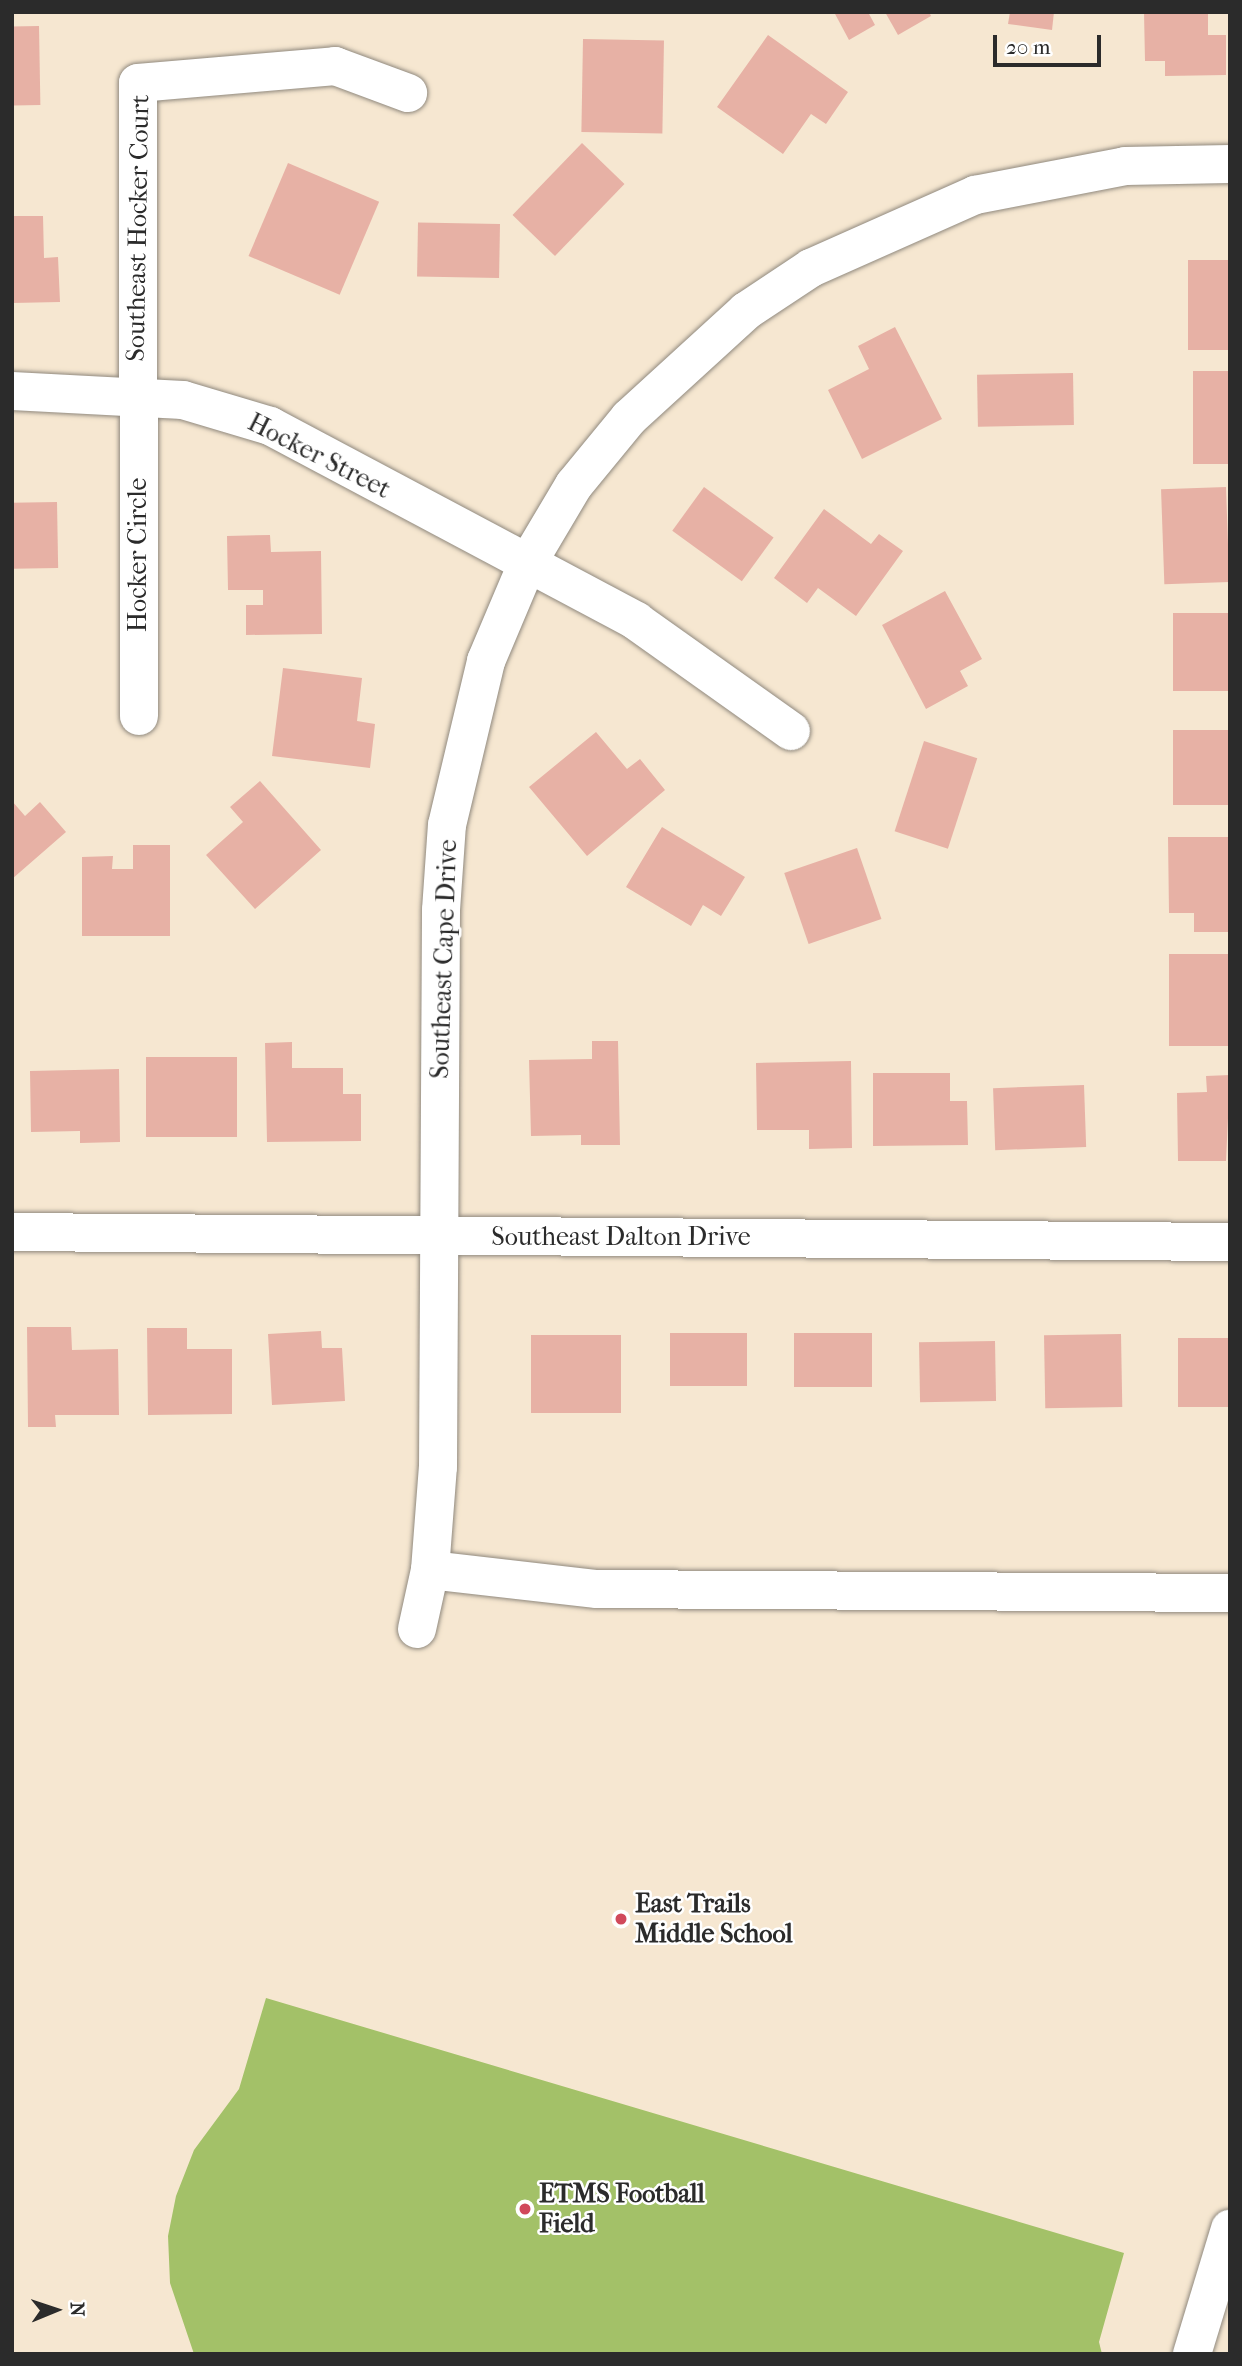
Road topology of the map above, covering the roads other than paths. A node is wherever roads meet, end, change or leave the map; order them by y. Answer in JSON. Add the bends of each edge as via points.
{"nodes":[{"id":1,"x":408,"y":93,"type":"dead end"},
{"id":2,"x":1230,"y":164,"type":"edge"},
{"id":3,"x":12,"y":391,"type":"edge"},
{"id":4,"x":136,"y":395,"type":"junction"},
{"id":5,"x":527,"y":564,"type":"junction"},
{"id":6,"x":139,"y":716,"type":"dead end"},
{"id":7,"x":791,"y":731,"type":"dead end"},
{"id":8,"x":12,"y":1232,"type":"edge"},
{"id":9,"x":440,"y":1235,"type":"junction"},
{"id":10,"x":1230,"y":1242,"type":"edge"},
{"id":11,"x":430,"y":1570,"type":"junction"},
{"id":12,"x":1230,"y":1593,"type":"edge"},
{"id":13,"x":416,"y":1629,"type":"dead end"},
{"id":14,"x":1230,"y":2229,"type":"edge"},
{"id":15,"x":1192,"y":2354,"type":"edge"}],
"edges":[{"from":1,"to":4,"type":"street","name":"Southeast Hocker Court","via":[[335,66],[138,83]]},
{"from":2,"to":5,"type":"street","name":"Southeast Cape Drive","via":[[1125,166],[975,195],[811,268],[746,311],[629,418],[574,485]]},
{"from":3,"to":4,"type":"street","name":"Hocker Street"},
{"from":4,"to":5,"type":"street","name":"Hocker Street","via":[[208,406],[270,426]]},
{"from":4,"to":6,"type":"street","name":"Hocker Circle"},
{"from":5,"to":7,"type":"street","name":"Hocker Street","via":[[636,621]]},
{"from":5,"to":9,"type":"street","name":"Southeast Cape Drive","via":[[486,662],[447,825],[440,910]]},
{"from":8,"to":9,"type":"street","name":"Southeast Dalton Drive"},
{"from":9,"to":10,"type":"street","name":"Southeast Dalton Drive"},
{"from":9,"to":11,"type":"street","name":"Southeast Cape Drive","via":[[438,1466]]},
{"from":11,"to":12,"type":"street","via":[[597,1589]]},
{"from":11,"to":13,"type":"street","name":"Southeast Cape Drive"},
{"from":14,"to":15,"type":"street"}]}
